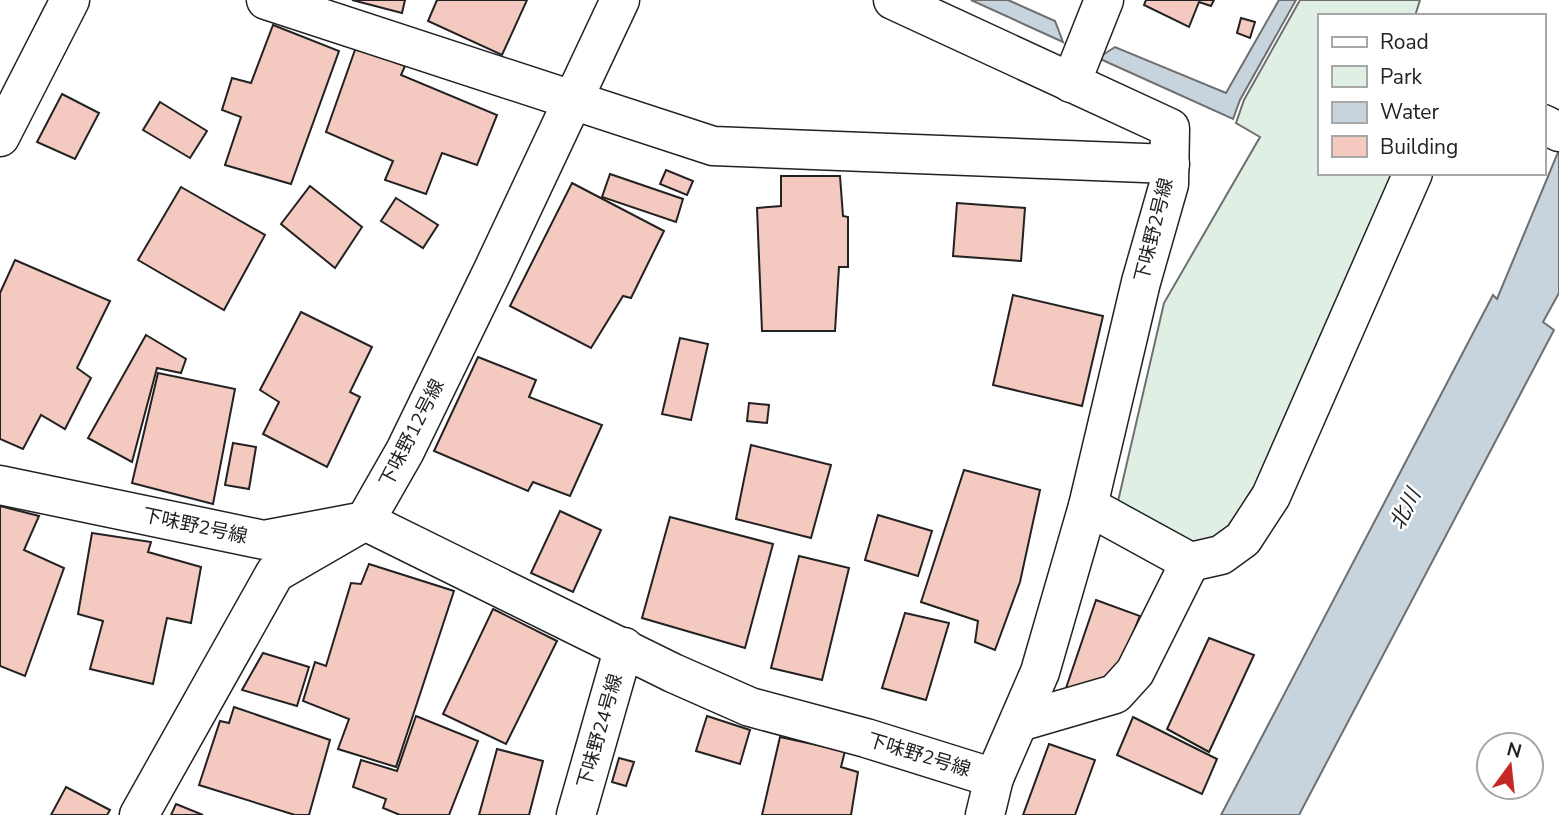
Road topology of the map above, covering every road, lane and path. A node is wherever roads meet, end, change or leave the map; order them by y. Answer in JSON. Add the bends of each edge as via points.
{"nodes":[{"id":1,"x":70,"y":0,"type":"edge"},
{"id":2,"x":266,"y":0,"type":"edge"},
{"id":3,"x":620,"y":0,"type":"edge"},
{"id":4,"x":1104,"y":0,"type":"edge"},
{"id":5,"x":897,"y":1,"type":"edge"},
{"id":6,"x":1071,"y":83,"type":"junction"},
{"id":7,"x":573,"y":100,"type":"junction"},
{"id":8,"x":0,"y":137,"type":"edge"},
{"id":9,"x":1170,"y":164,"type":"junction"},
{"id":10,"x":1412,"y":175,"type":"edge"},
{"id":11,"x":0,"y":485,"type":"edge"},
{"id":12,"x":1087,"y":506,"type":"junction"},
{"id":13,"x":365,"y":521,"type":"junction"},
{"id":14,"x":1190,"y":562,"type":"junction"},
{"id":15,"x":624,"y":647,"type":"junction"},
{"id":16,"x":1019,"y":722,"type":"junction"},
{"id":17,"x":994,"y":778,"type":"junction"},
{"id":18,"x":139,"y":815,"type":"edge"},
{"id":19,"x":576,"y":815,"type":"edge"},
{"id":20,"x":985,"y":815,"type":"edge"}],
"edges":[{"from":1,"to":8,"type":"street"},
{"from":2,"to":7,"type":"street"},
{"from":3,"to":7,"type":"street","name":"下味野12号線"},
{"from":4,"to":6,"type":"street"},
{"from":5,"to":6,"type":"street","name":"下味野2号線"},
{"from":6,"to":9,"type":"street","name":"下味野2号線","via":[[1170,128]]},
{"from":7,"to":9,"type":"street","via":[[713,146]]},
{"from":7,"to":13,"type":"street","name":"下味野12号線","via":[[405,451]]},
{"from":9,"to":12,"type":"street","name":"下味野2号線","via":[[1169,184]]},
{"from":10,"to":14,"type":"street","via":[[1271,496],[1243,539],[1221,555]]},
{"from":11,"to":13,"type":"street","name":"下味野2号線","via":[[264,540]]},
{"from":12,"to":14,"type":"street"},
{"from":12,"to":16,"type":"street","name":"下味野2号線","via":[[1040,671]]},
{"from":13,"to":15,"type":"street","name":"下味野2号線"},
{"from":13,"to":18,"type":"street","via":[[275,573]]},
{"from":14,"to":16,"type":"street","via":[[1135,672],[1115,694]]},
{"from":15,"to":17,"type":"street","name":"下味野2号線","via":[[750,707]]},
{"from":15,"to":19,"type":"street","name":"下味野24号線"},
{"from":16,"to":17,"type":"street","name":"下味野2号線"},
{"from":17,"to":20,"type":"street"}]}
